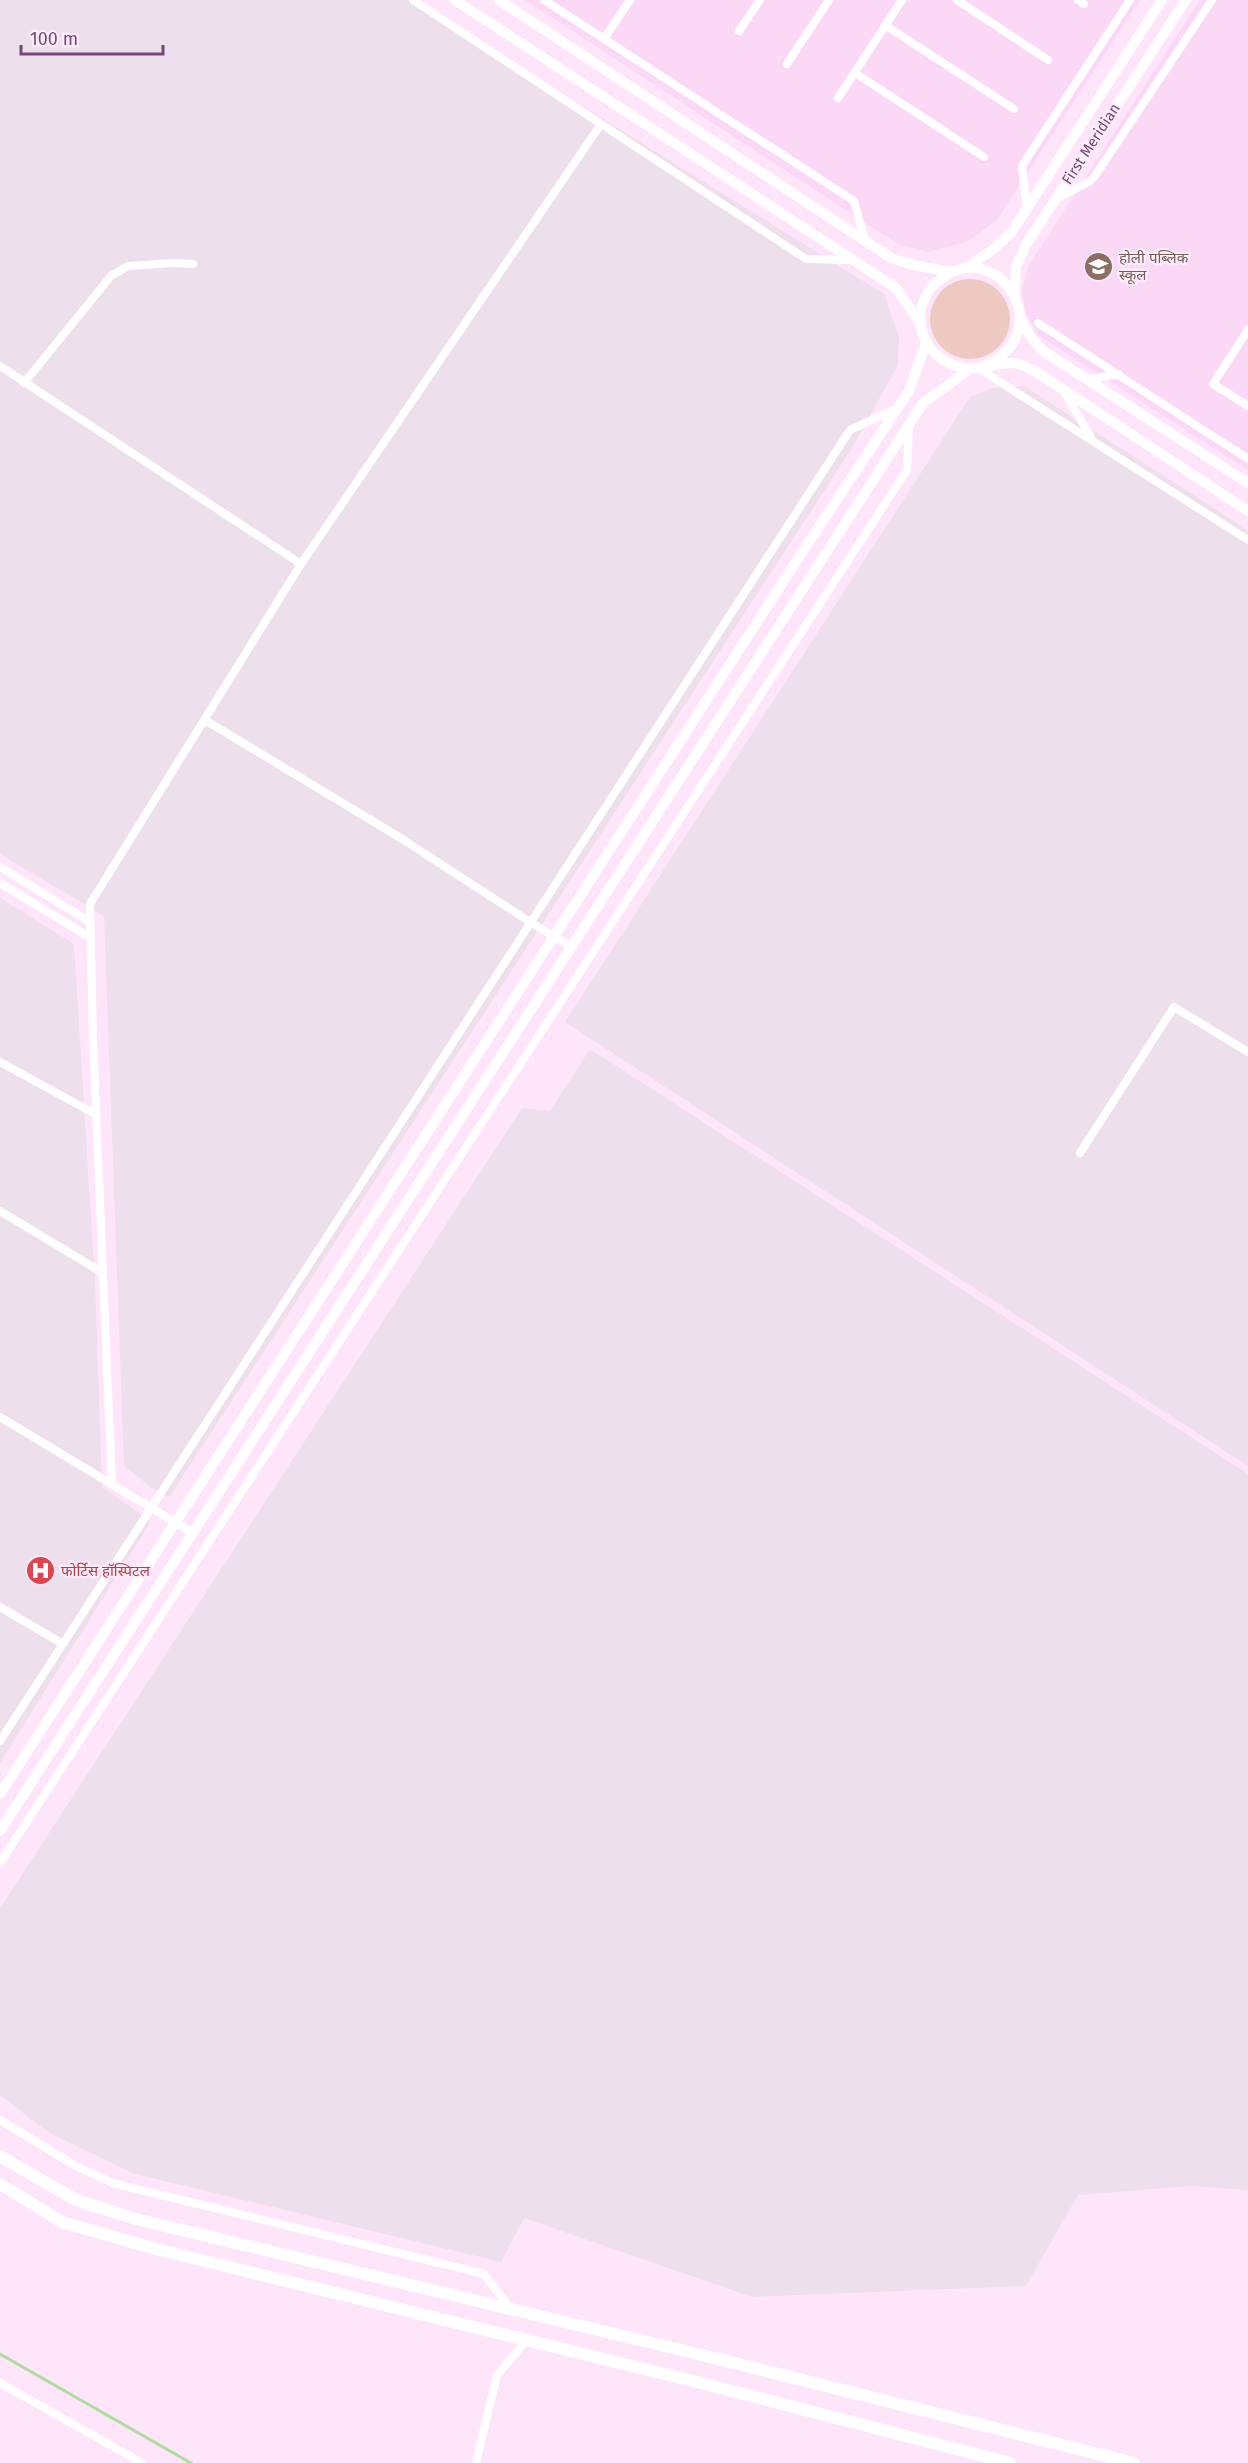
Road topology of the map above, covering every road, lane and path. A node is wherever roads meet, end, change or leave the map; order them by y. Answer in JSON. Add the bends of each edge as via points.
{"nodes":[{"id":1,"x":413,"y":0,"type":"edge"},
{"id":2,"x":454,"y":0,"type":"edge"},
{"id":3,"x":499,"y":0,"type":"edge"},
{"id":4,"x":543,"y":0,"type":"edge"},
{"id":5,"x":630,"y":0,"type":"edge"},
{"id":6,"x":760,"y":0,"type":"edge"},
{"id":7,"x":829,"y":0,"type":"edge"},
{"id":8,"x":902,"y":0,"type":"edge"},
{"id":9,"x":957,"y":0,"type":"edge"},
{"id":10,"x":1130,"y":0,"type":"edge"},
{"id":11,"x":1162,"y":0,"type":"edge"},
{"id":12,"x":1186,"y":0,"type":"edge"},
{"id":13,"x":1212,"y":0,"type":"edge"},
{"id":14,"x":885,"y":25,"type":"junction"},
{"id":15,"x":739,"y":32,"type":"dead end"},
{"id":16,"x":604,"y":39,"type":"junction"},
{"id":17,"x":1048,"y":60,"type":"dead end"},
{"id":18,"x":788,"y":64,"type":"dead end"},
{"id":19,"x":855,"y":73,"type":"junction"},
{"id":20,"x":838,"y":98,"type":"dead end"},
{"id":21,"x":1014,"y":109,"type":"dead end"},
{"id":22,"x":601,"y":124,"type":"junction"},
{"id":23,"x":984,"y":157,"type":"dead end"},
{"id":24,"x":1055,"y":199,"type":"junction"},
{"id":25,"x":1027,"y":209,"type":"junction"},
{"id":26,"x":865,"y":241,"type":"junction"},
{"id":27,"x":853,"y":260,"type":"junction"},
{"id":28,"x":193,"y":264,"type":"dead end"},
{"id":29,"x":967,"y":268,"type":"junction"},
{"id":30,"x":951,"y":272,"type":"junction"},
{"id":31,"x":1015,"y":295,"type":"junction"},
{"id":32,"x":1020,"y":316,"type":"junction"},
{"id":33,"x":1038,"y":322,"type":"dead end"},
{"id":34,"x":920,"y":323,"type":"junction"},
{"id":35,"x":1248,"y":330,"type":"edge"},
{"id":36,"x":926,"y":343,"type":"junction"},
{"id":37,"x":0,"y":366,"type":"edge"},
{"id":38,"x":977,"y":368,"type":"junction"},
{"id":39,"x":1118,"y":374,"type":"junction"},
{"id":40,"x":1087,"y":380,"type":"junction"},
{"id":41,"x":24,"y":383,"type":"junction"},
{"id":42,"x":1060,"y":386,"type":"junction"},
{"id":43,"x":1248,"y":406,"type":"edge"},
{"id":44,"x":898,"y":408,"type":"junction"},
{"id":45,"x":909,"y":424,"type":"junction"},
{"id":46,"x":1093,"y":440,"type":"junction"},
{"id":47,"x":1248,"y":459,"type":"edge"},
{"id":48,"x":1248,"y":483,"type":"edge"},
{"id":49,"x":1248,"y":511,"type":"edge"},
{"id":50,"x":1248,"y":540,"type":"edge"},
{"id":51,"x":301,"y":564,"type":"junction"},
{"id":52,"x":204,"y":720,"type":"junction"},
{"id":53,"x":0,"y":867,"type":"edge"},
{"id":54,"x":0,"y":883,"type":"edge"},
{"id":55,"x":90,"y":922,"type":"junction"},
{"id":56,"x":530,"y":922,"type":"junction"},
{"id":57,"x":555,"y":936,"type":"junction"},
{"id":58,"x":91,"y":938,"type":"junction"},
{"id":59,"x":572,"y":947,"type":"junction"},
{"id":60,"x":1248,"y":1052,"type":"edge"},
{"id":61,"x":0,"y":1062,"type":"edge"},
{"id":62,"x":97,"y":1115,"type":"junction"},
{"id":63,"x":1080,"y":1153,"type":"dead end"},
{"id":64,"x":0,"y":1211,"type":"edge"},
{"id":65,"x":103,"y":1273,"type":"junction"},
{"id":66,"x":0,"y":1416,"type":"edge"},
{"id":67,"x":112,"y":1484,"type":"junction"},
{"id":68,"x":152,"y":1508,"type":"junction"},
{"id":69,"x":176,"y":1522,"type":"junction"},
{"id":70,"x":193,"y":1533,"type":"junction"},
{"id":71,"x":0,"y":1607,"type":"edge"},
{"id":72,"x":63,"y":1644,"type":"junction"},
{"id":73,"x":0,"y":1741,"type":"edge"},
{"id":74,"x":0,"y":1794,"type":"edge"},
{"id":75,"x":0,"y":1831,"type":"edge"},
{"id":76,"x":0,"y":1863,"type":"edge"},
{"id":77,"x":0,"y":2120,"type":"edge"},
{"id":78,"x":0,"y":2156,"type":"edge"},
{"id":79,"x":0,"y":2184,"type":"edge"},
{"id":80,"x":511,"y":2309,"type":"junction"},
{"id":81,"x":527,"y":2340,"type":"junction"},
{"id":82,"x":0,"y":2384,"type":"edge"},
{"id":83,"x":142,"y":2463,"type":"edge"},
{"id":84,"x":476,"y":2463,"type":"edge"},
{"id":85,"x":1010,"y":2463,"type":"edge"},
{"id":86,"x":1134,"y":2463,"type":"edge"}],
"edges":[{"from":1,"to":22,"type":"street"},
{"from":2,"to":27,"type":"street"},
{"from":3,"to":26,"type":"street"},
{"from":4,"to":16,"type":"street"},
{"from":5,"to":16,"type":"street"},
{"from":6,"to":15,"type":"street"},
{"from":7,"to":18,"type":"street"},
{"from":8,"to":14,"type":"street"},
{"from":9,"to":17,"type":"street"},
{"from":10,"to":25,"type":"street","via":[[1022,166]]},
{"from":11,"to":25,"type":"street","name":"First Meridian"},
{"from":12,"to":24,"type":"street","name":"First Meridian"},
{"from":13,"to":24,"type":"street","via":[[1095,176]]},
{"from":14,"to":19,"type":"street"},
{"from":14,"to":21,"type":"street"},
{"from":16,"to":26,"type":"street","via":[[854,201]]},
{"from":19,"to":20,"type":"street"},
{"from":19,"to":23,"type":"street"},
{"from":22,"to":27,"type":"street","via":[[806,259]]},
{"from":22,"to":51,"type":"street"},
{"from":24,"to":31,"type":"street","name":"First Meridian","via":[[1016,267]]},
{"from":25,"to":29,"type":"street","name":"First Meridian","via":[[1011,232]]},
{"from":26,"to":30,"type":"street","via":[[891,258]]},
{"from":27,"to":34,"type":"street","via":[[896,288]]},
{"from":28,"to":41,"type":"street","via":[[129,266],[111,276]]},
{"from":29,"to":30,"type":"street"},
{"from":29,"to":31,"type":"street","via":[[998,276]]},
{"from":30,"to":34,"type":"street","via":[[931,287],[920,309]]},
{"from":31,"to":32,"type":"street"},
{"from":32,"to":38,"type":"street","via":[[1018,335],[1007,352]]},
{"from":32,"to":40,"type":"street","via":[[1043,351]]},
{"from":33,"to":39,"type":"street"},
{"from":34,"to":36,"type":"street"},
{"from":35,"to":43,"type":"street","via":[[1213,384]]},
{"from":36,"to":38,"type":"street","via":[[938,357],[958,367]]},
{"from":36,"to":44,"type":"street","via":[[909,391]]},
{"from":37,"to":41,"type":"street"},
{"from":38,"to":42,"type":"street","via":[[1013,363]]},
{"from":38,"to":45,"type":"street","via":[[923,403]]},
{"from":38,"to":46,"type":"street"},
{"from":39,"to":40,"type":"street"},
{"from":39,"to":47,"type":"street"},
{"from":40,"to":48,"type":"street"},
{"from":41,"to":51,"type":"street"},
{"from":42,"to":46,"type":"street"},
{"from":42,"to":49,"type":"street"},
{"from":44,"to":56,"type":"street","via":[[850,430]]},
{"from":44,"to":57,"type":"street"},
{"from":45,"to":59,"type":"street"},
{"from":45,"to":76,"type":"street","via":[[907,470]]},
{"from":46,"to":50,"type":"street"},
{"from":51,"to":52,"type":"street"},
{"from":52,"to":55,"type":"street","via":[[90,904]]},
{"from":52,"to":56,"type":"street","via":[[399,837]]},
{"from":53,"to":55,"type":"street"},
{"from":54,"to":58,"type":"street"},
{"from":55,"to":58,"type":"street"},
{"from":56,"to":57,"type":"street"},
{"from":56,"to":68,"type":"street"},
{"from":57,"to":59,"type":"street"},
{"from":57,"to":69,"type":"street"},
{"from":58,"to":62,"type":"street"},
{"from":59,"to":70,"type":"street"},
{"from":60,"to":63,"type":"street","via":[[1174,1007]]},
{"from":61,"to":62,"type":"street"},
{"from":62,"to":65,"type":"street"},
{"from":64,"to":65,"type":"street"},
{"from":65,"to":67,"type":"street"},
{"from":66,"to":67,"type":"street"},
{"from":67,"to":68,"type":"street"},
{"from":68,"to":69,"type":"street"},
{"from":68,"to":72,"type":"street"},
{"from":69,"to":70,"type":"street"},
{"from":69,"to":74,"type":"street"},
{"from":70,"to":75,"type":"street"},
{"from":71,"to":72,"type":"street"},
{"from":72,"to":73,"type":"street"},
{"from":77,"to":80,"type":"street","via":[[112,2183],[484,2274]]},
{"from":78,"to":80,"type":"main road","via":[[76,2200],[136,2219]]},
{"from":79,"to":81,"type":"main road","via":[[62,2222],[156,2249]]},
{"from":80,"to":86,"type":"main road"},
{"from":81,"to":84,"type":"street","via":[[497,2375]]},
{"from":81,"to":85,"type":"main road"},
{"from":82,"to":83,"type":"street"}]}
